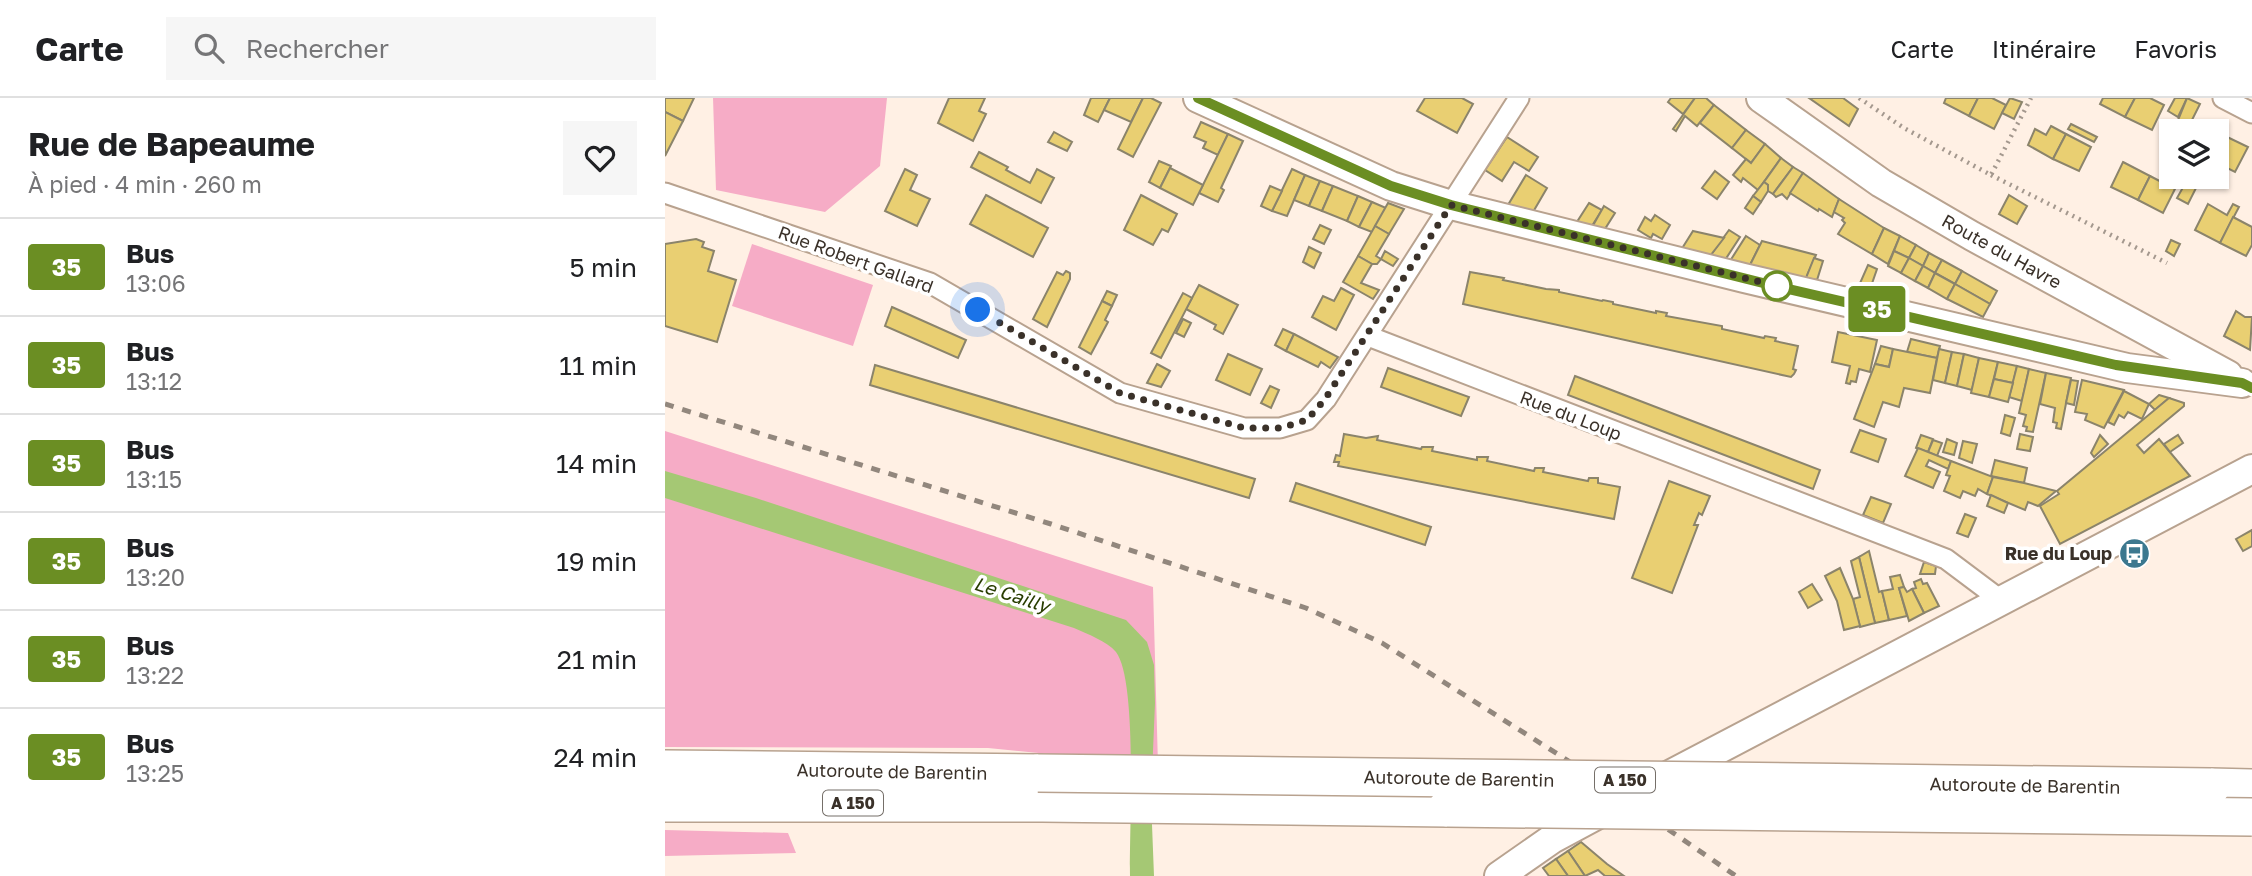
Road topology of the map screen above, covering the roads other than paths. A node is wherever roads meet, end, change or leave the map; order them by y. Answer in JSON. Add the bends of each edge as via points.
{"nodes":[{"id":1,"x":1198,"y":98,"type":"edge"},
{"id":2,"x":1519,"y":98,"type":"edge"},
{"id":3,"x":1761,"y":98,"type":"edge"},
{"id":4,"x":2223,"y":98,"type":"edge"},
{"id":5,"x":2252,"y":113,"type":"edge"},
{"id":6,"x":665,"y":193,"type":"edge"},
{"id":7,"x":1451,"y":205,"type":"junction"},
{"id":8,"x":1368,"y":336,"type":"junction"},
{"id":9,"x":2247,"y":386,"type":"edge"},
{"id":10,"x":2252,"y":469,"type":"edge"},
{"id":11,"x":2002,"y":601,"type":"junction"},
{"id":12,"x":665,"y":769,"type":"edge"},
{"id":13,"x":1040,"y":788,"type":"junction"},
{"id":14,"x":2252,"y":788,"type":"edge"},
{"id":15,"x":665,"y":803,"type":"edge"},
{"id":16,"x":2252,"y":817,"type":"edge"},
{"id":17,"x":1499,"y":876,"type":"edge"}],
"edges":[{"from":1,"to":7,"type":"street","via":[[1391,186]]},
{"from":2,"to":7,"type":"street","name":"Rue Robert Gallard"},
{"from":3,"to":9,"type":"street","name":"Route du Havre","via":[[1881,183]]},
{"from":4,"to":5,"type":"street"},
{"from":6,"to":8,"type":"street","name":"Rue Robert Gallard","via":[[930,283],[1120,393],[1244,428],[1280,428],[1307,420]]},
{"from":7,"to":8,"type":"street","name":"Rue Robert Gallard"},
{"from":7,"to":9,"type":"street","via":[[2116,365]]},
{"from":8,"to":11,"type":"street","name":"Rue du Loup","via":[[1946,559]]},
{"from":10,"to":11,"type":"street"},
{"from":11,"to":17,"type":"street","via":[[1655,782],[1552,839]]},
{"from":12,"to":13,"type":"highway","name":"Autoroute de Barentin","number":"A 150"},
{"from":13,"to":14,"type":"highway","name":"Autoroute de Barentin","number":"A 150","bridge":true},
{"from":13,"to":15,"type":"highway","name":"Autoroute de Barentin","number":"A 150"},
{"from":13,"to":16,"type":"highway","name":"Autoroute de Barentin","number":"A 150","bridge":true}]}
